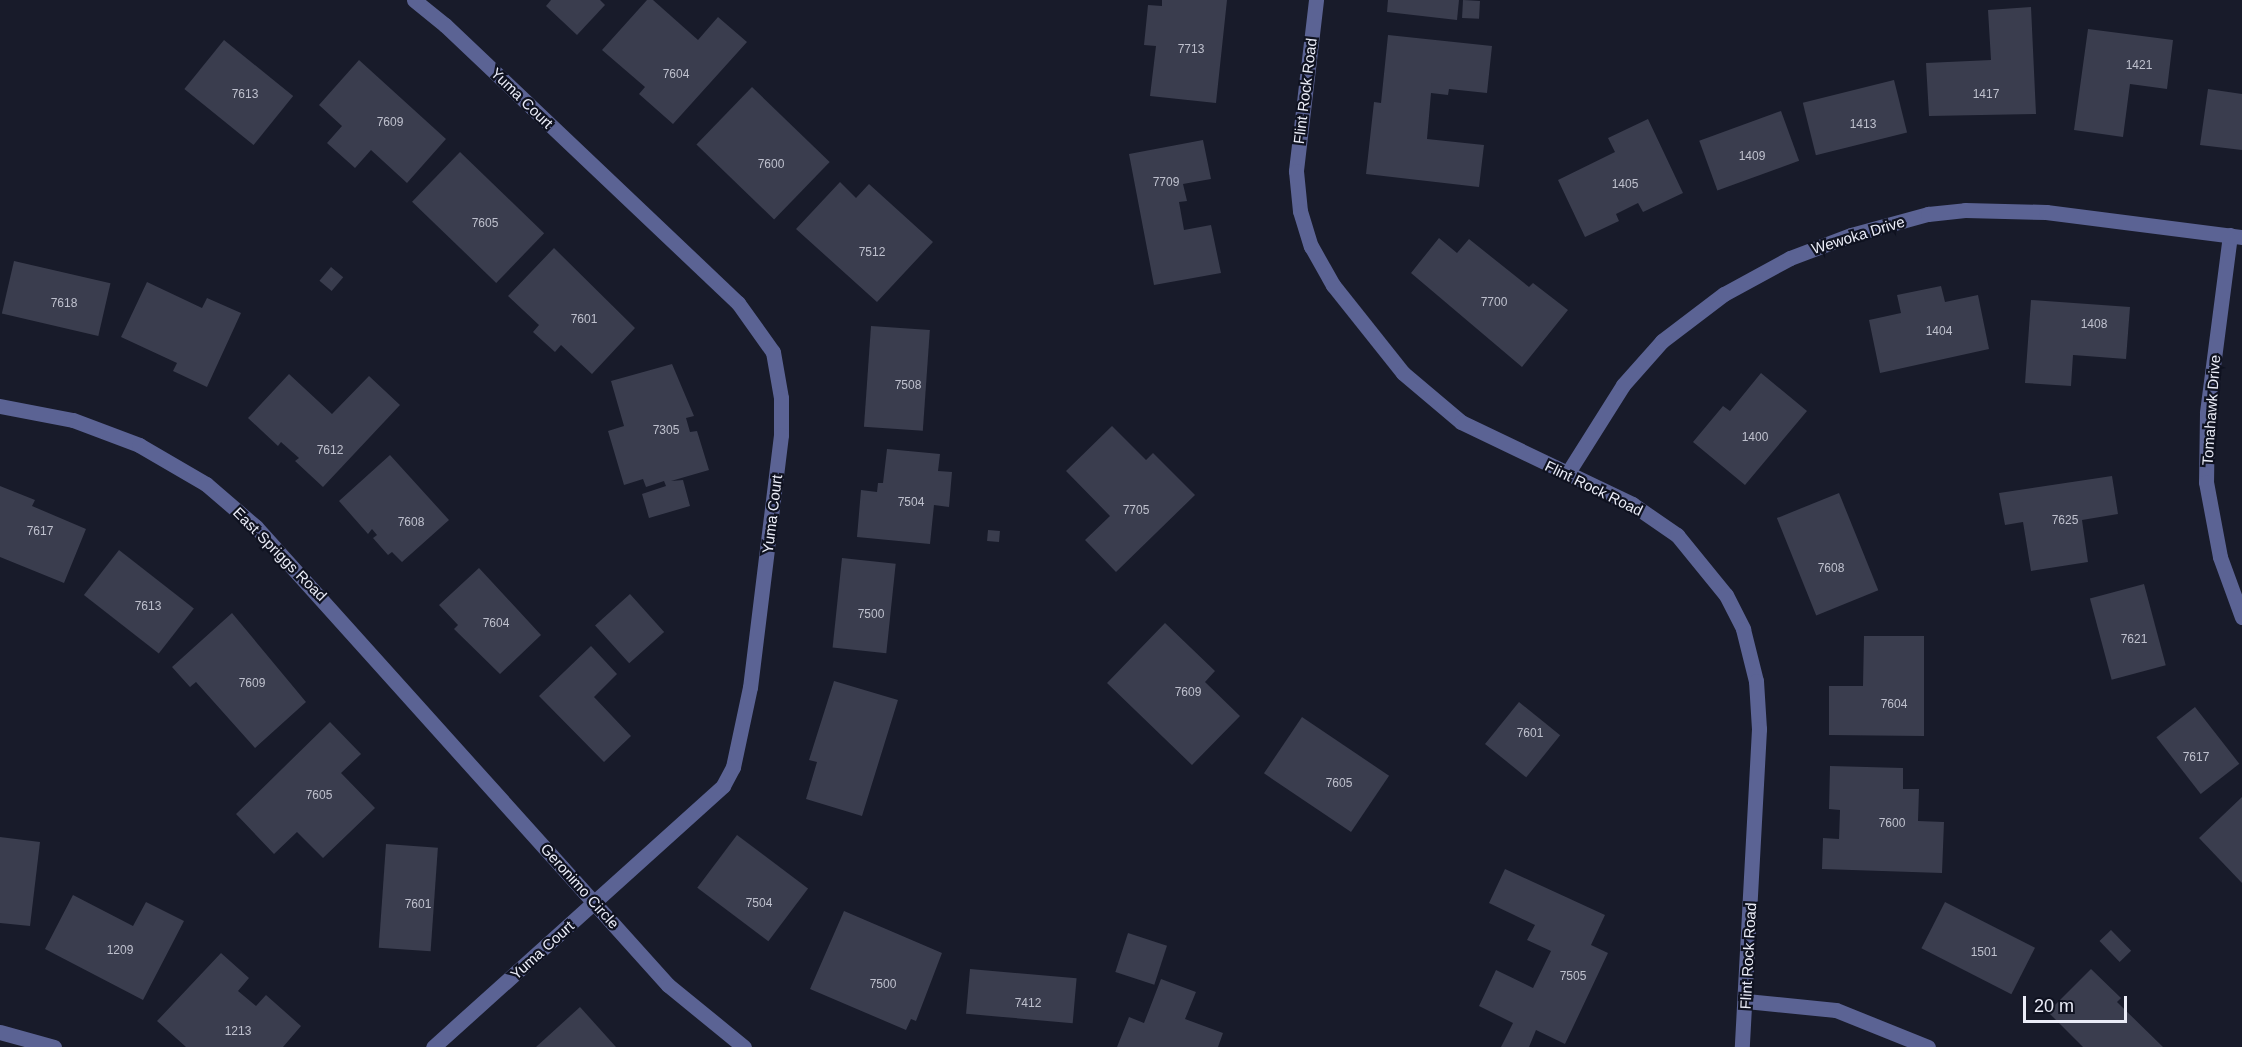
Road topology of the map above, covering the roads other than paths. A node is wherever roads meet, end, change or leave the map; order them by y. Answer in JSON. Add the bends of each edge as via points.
{"nodes":[{"id":1,"x":414,"y":0,"type":"edge"},
{"id":2,"x":1316,"y":0,"type":"edge"},
{"id":3,"x":2236,"y":236,"type":"edge"},
{"id":4,"x":0,"y":406,"type":"edge"},
{"id":5,"x":1567,"y":474,"type":"junction"},
{"id":6,"x":2242,"y":617,"type":"edge"},
{"id":7,"x":426,"y":713,"type":"joint"},
{"id":8,"x":594,"y":903,"type":"junction"},
{"id":9,"x":1746,"y":1001,"type":"junction"},
{"id":10,"x":0,"y":1032,"type":"edge"},
{"id":11,"x":54,"y":1047,"type":"edge"},
{"id":12,"x":433,"y":1047,"type":"edge"},
{"id":13,"x":744,"y":1047,"type":"edge"},
{"id":14,"x":1742,"y":1047,"type":"edge"},
{"id":15,"x":1928,"y":1047,"type":"edge"}],
"edges":[{"from":1,"to":8,"type":"street","name":"Yuma Court","via":[[738,303],[764,334],[779,374],[781,435],[750,687],[733,767],[723,786]]},
{"from":2,"to":5,"type":"street","name":"Flint Rock Road","via":[[1296,171],[1300,211],[1311,246],[1333,285],[1426,395],[1461,422]]},
{"from":3,"to":5,"type":"street","name":"Wewoka Drive","via":[[2046,212],[1965,210],[1928,214],[1851,235],[1790,258],[1724,294],[1662,341],[1623,384]]},
{"from":3,"to":6,"type":"street","name":"Tomahawk Drive","via":[[2207,413],[2206,483],[2220,557]]},
{"from":4,"to":7,"type":"street","name":"East Spriggs Road","via":[[109,431],[206,484],[281,552]]},
{"from":5,"to":9,"type":"street","name":"Flint Rock Road","via":[[1632,504],[1677,535],[1726,595],[1746,639],[1758,729]]},
{"from":7,"to":8,"type":"street","name":"Geronimo Circle"},
{"from":8,"to":12,"type":"street","name":"Yuma Court"},
{"from":8,"to":13,"type":"street","name":"Geronimo Circle","via":[[668,985]]},
{"from":9,"to":14,"type":"street","name":"Flint Rock Road"},
{"from":9,"to":15,"type":"street","via":[[1836,1010]]},
{"from":10,"to":11,"type":"street"}]}
